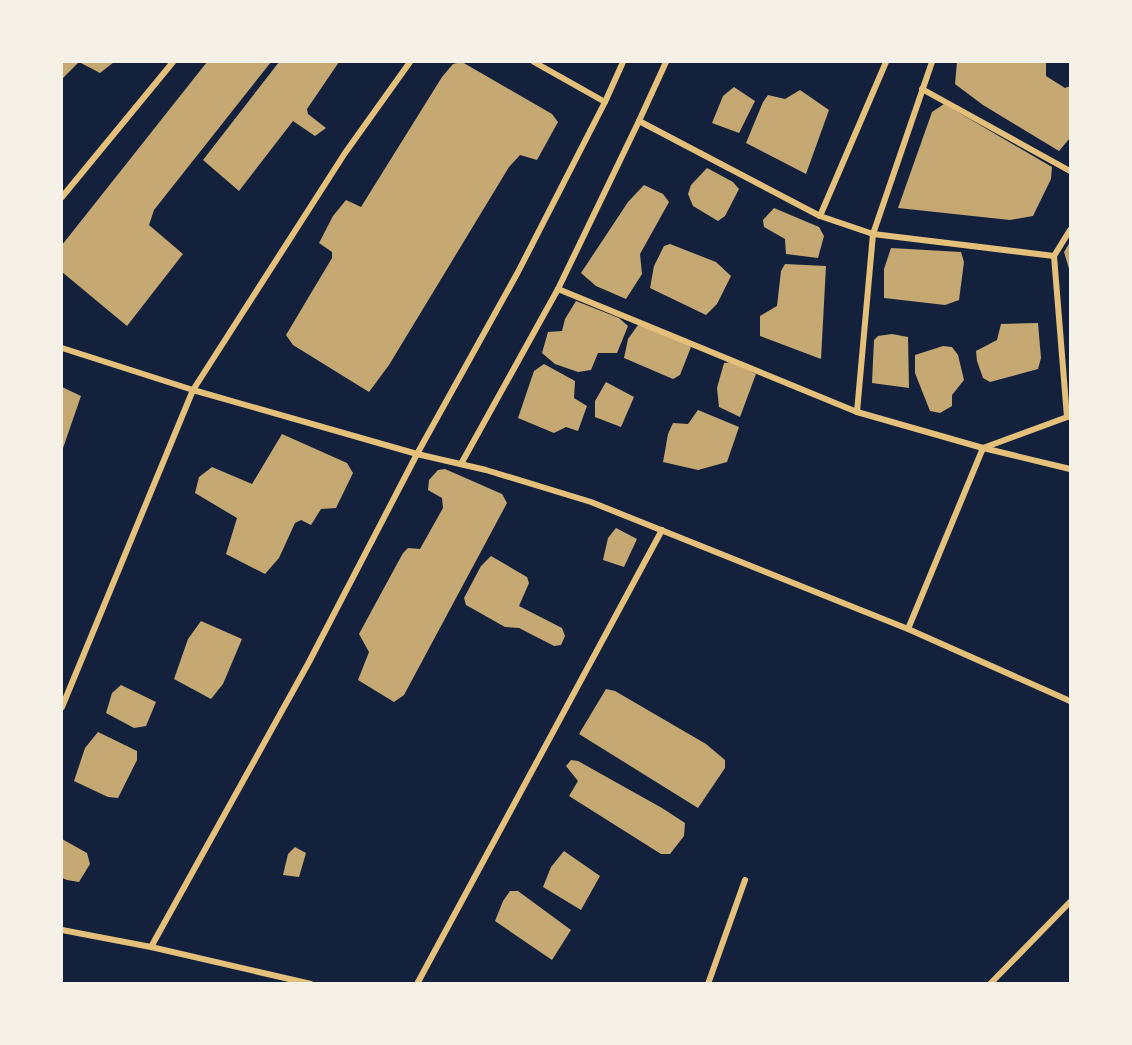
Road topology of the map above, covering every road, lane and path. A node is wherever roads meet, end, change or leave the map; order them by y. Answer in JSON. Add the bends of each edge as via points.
{"nodes":[{"id":1,"x":173,"y":62,"type":"edge"},
{"id":2,"x":410,"y":62,"type":"edge"},
{"id":3,"x":534,"y":62,"type":"edge"},
{"id":4,"x":623,"y":62,"type":"edge"},
{"id":5,"x":666,"y":62,"type":"edge"},
{"id":6,"x":885,"y":62,"type":"edge"},
{"id":7,"x":932,"y":62,"type":"edge"},
{"id":8,"x":922,"y":89,"type":"junction"},
{"id":9,"x":605,"y":102,"type":"junction"},
{"id":10,"x":639,"y":122,"type":"junction"},
{"id":11,"x":1071,"y":171,"type":"edge"},
{"id":12,"x":62,"y":197,"type":"edge"},
{"id":13,"x":820,"y":216,"type":"junction"},
{"id":14,"x":1071,"y":230,"type":"edge"},
{"id":15,"x":873,"y":234,"type":"junction"},
{"id":16,"x":1054,"y":256,"type":"junction"},
{"id":17,"x":558,"y":289,"type":"junction"},
{"id":18,"x":62,"y":348,"type":"edge"},
{"id":19,"x":194,"y":390,"type":"junction"},
{"id":20,"x":857,"y":412,"type":"junction"},
{"id":21,"x":1069,"y":416,"type":"edge"},
{"id":22,"x":983,"y":448,"type":"junction"},
{"id":23,"x":417,"y":454,"type":"junction"},
{"id":24,"x":460,"y":464,"type":"junction"},
{"id":25,"x":1071,"y":469,"type":"edge"},
{"id":26,"x":662,"y":530,"type":"junction"},
{"id":27,"x":908,"y":629,"type":"junction"},
{"id":28,"x":1071,"y":701,"type":"edge"},
{"id":29,"x":62,"y":707,"type":"edge"},
{"id":30,"x":745,"y":880,"type":"dead end"},
{"id":31,"x":1071,"y":902,"type":"edge"},
{"id":32,"x":62,"y":930,"type":"edge"},
{"id":33,"x":151,"y":946,"type":"junction"},
{"id":34,"x":311,"y":984,"type":"edge"},
{"id":35,"x":417,"y":984,"type":"edge"},
{"id":36,"x":708,"y":984,"type":"edge"},
{"id":37,"x":990,"y":984,"type":"edge"}],
"edges":[{"from":1,"to":12,"type":"street"},
{"from":2,"to":19,"type":"street","via":[[345,153]]},
{"from":3,"to":9,"type":"street"},
{"from":4,"to":9,"type":"street"},
{"from":5,"to":10,"type":"street"},
{"from":6,"to":13,"type":"street"},
{"from":7,"to":8,"type":"street"},
{"from":8,"to":11,"type":"street"},
{"from":8,"to":15,"type":"street"},
{"from":9,"to":23,"type":"street","via":[[518,272]]},
{"from":10,"to":13,"type":"street"},
{"from":10,"to":17,"type":"street"},
{"from":13,"to":15,"type":"street"},
{"from":14,"to":16,"type":"street"},
{"from":15,"to":16,"type":"street"},
{"from":15,"to":20,"type":"street"},
{"from":16,"to":21,"type":"street"},
{"from":17,"to":20,"type":"street"},
{"from":17,"to":24,"type":"street"},
{"from":18,"to":19,"type":"street"},
{"from":19,"to":23,"type":"street"},
{"from":19,"to":29,"type":"street"},
{"from":20,"to":22,"type":"street"},
{"from":21,"to":22,"type":"street"},
{"from":22,"to":25,"type":"street"},
{"from":22,"to":27,"type":"street"},
{"from":23,"to":24,"type":"street"},
{"from":23,"to":33,"type":"street","via":[[309,662]]},
{"from":24,"to":26,"type":"street","via":[[591,501]]},
{"from":26,"to":27,"type":"street"},
{"from":26,"to":35,"type":"street"},
{"from":27,"to":28,"type":"street"},
{"from":30,"to":36,"type":"street"},
{"from":31,"to":37,"type":"street"},
{"from":32,"to":33,"type":"street"},
{"from":33,"to":34,"type":"street"}]}
